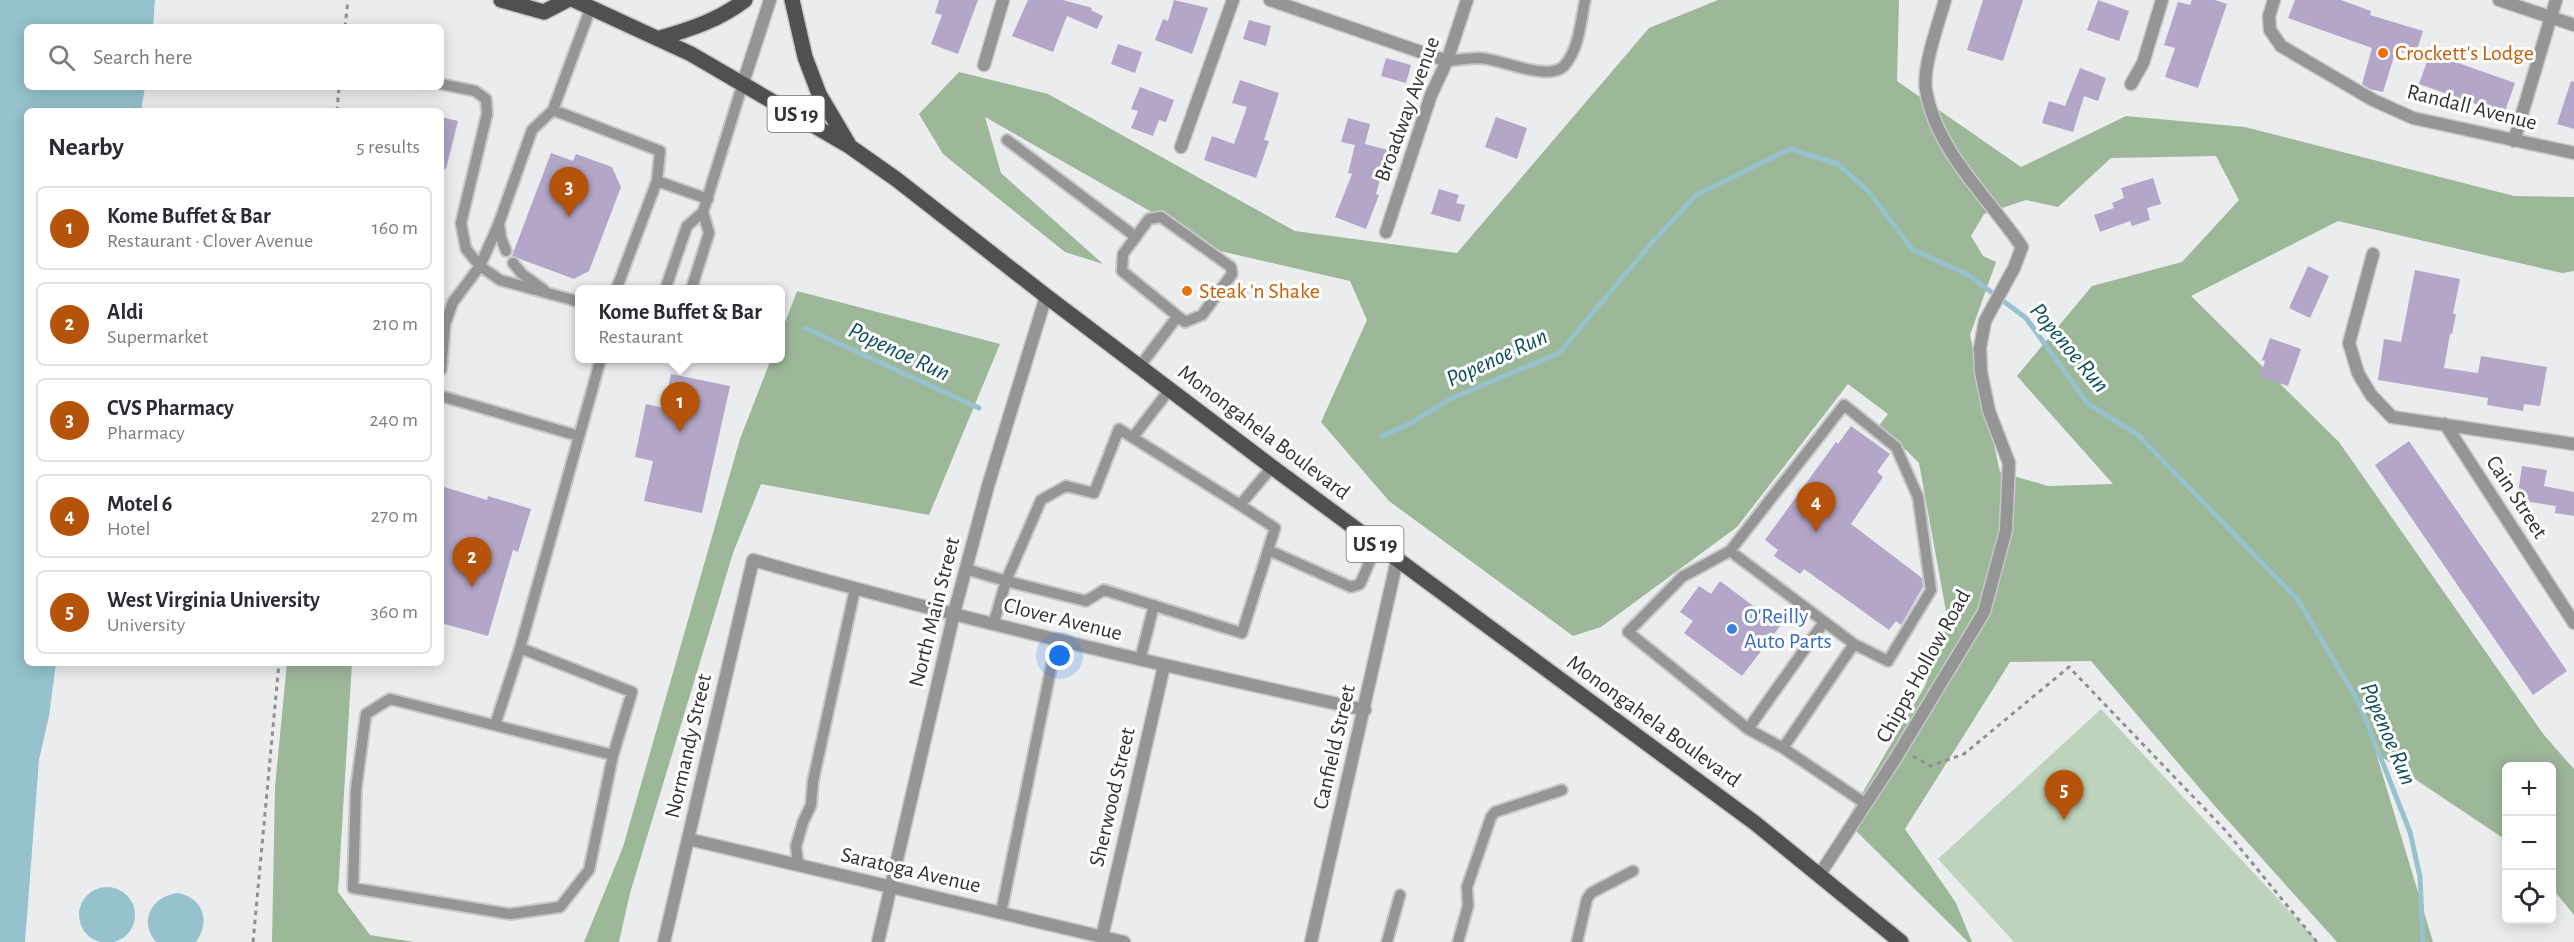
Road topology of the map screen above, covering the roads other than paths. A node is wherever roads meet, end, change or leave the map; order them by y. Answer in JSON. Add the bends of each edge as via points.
{"nodes":[{"id":1,"x":501,"y":0,"type":"edge"},
{"id":2,"x":567,"y":0,"type":"edge"},
{"id":3,"x":574,"y":0,"type":"edge"},
{"id":4,"x":745,"y":0,"type":"edge"},
{"id":5,"x":770,"y":0,"type":"edge"},
{"id":6,"x":792,"y":0,"type":"edge"},
{"id":7,"x":1003,"y":0,"type":"edge"},
{"id":8,"x":1233,"y":0,"type":"edge"},
{"id":9,"x":1270,"y":0,"type":"edge"},
{"id":10,"x":1467,"y":0,"type":"edge"},
{"id":11,"x":1585,"y":0,"type":"edge"},
{"id":12,"x":1946,"y":0,"type":"edge"},
{"id":13,"x":2162,"y":0,"type":"edge"},
{"id":14,"x":2274,"y":0,"type":"edge"},
{"id":15,"x":2499,"y":0,"type":"edge"},
{"id":16,"x":2556,"y":0,"type":"edge"},
{"id":17,"x":591,"y":7,"type":"junction"},
{"id":18,"x":2550,"y":17,"type":"junction"},
{"id":19,"x":2574,"y":25,"type":"edge"},
{"id":20,"x":660,"y":38,"type":"junction"},
{"id":21,"x":1447,"y":61,"type":"junction"},
{"id":22,"x":984,"y":65,"type":"dead end"},
{"id":23,"x":743,"y":83,"type":"junction"},
{"id":24,"x":2131,"y":84,"type":"dead end"},
{"id":25,"x":444,"y":85,"type":"edge"},
{"id":26,"x":553,"y":110,"type":"junction"},
{"id":27,"x":1007,"y":140,"type":"dead end"},
{"id":28,"x":2514,"y":141,"type":"junction"},
{"id":29,"x":849,"y":146,"type":"junction"},
{"id":30,"x":1181,"y":147,"type":"dead end"},
{"id":31,"x":2574,"y":153,"type":"edge"},
{"id":32,"x":657,"y":181,"type":"junction"},
{"id":33,"x":708,"y":199,"type":"junction"},
{"id":34,"x":703,"y":212,"type":"junction"},
{"id":35,"x":499,"y":224,"type":"junction"},
{"id":36,"x":1386,"y":231,"type":"dead end"},
{"id":37,"x":1136,"y":237,"type":"junction"},
{"id":38,"x":506,"y":251,"type":"dead end"},
{"id":39,"x":2373,"y":254,"type":"dead end"},
{"id":40,"x":513,"y":263,"type":"dead end"},
{"id":41,"x":480,"y":266,"type":"junction"},
{"id":42,"x":617,"y":285,"type":"edge"},
{"id":43,"x":667,"y":285,"type":"edge"},
{"id":44,"x":693,"y":285,"type":"edge"},
{"id":45,"x":552,"y":296,"type":"junction"},
{"id":46,"x":1046,"y":296,"type":"junction"},
{"id":47,"x":575,"y":301,"type":"edge"},
{"id":48,"x":1177,"y":317,"type":"junction"},
{"id":49,"x":444,"y":336,"type":"edge"},
{"id":50,"x":600,"y":363,"type":"edge"},
{"id":51,"x":1140,"y":366,"type":"junction"},
{"id":52,"x":1170,"y":389,"type":"junction"},
{"id":53,"x":444,"y":397,"type":"edge"},
{"id":54,"x":2445,"y":424,"type":"junction"},
{"id":55,"x":579,"y":436,"type":"junction"},
{"id":56,"x":1133,"y":437,"type":"junction"},
{"id":57,"x":2574,"y":444,"type":"edge"},
{"id":58,"x":1272,"y":467,"type":"junction"},
{"id":59,"x":1240,"y":505,"type":"junction"},
{"id":60,"x":1377,"y":545,"type":"junction"},
{"id":61,"x":1268,"y":550,"type":"junction"},
{"id":62,"x":1730,"y":551,"type":"junction"},
{"id":63,"x":753,"y":560,"type":"joint"},
{"id":64,"x":1397,"y":560,"type":"junction"},
{"id":65,"x":966,"y":569,"type":"junction"},
{"id":66,"x":1006,"y":580,"type":"junction"},
{"id":67,"x":855,"y":589,"type":"junction"},
{"id":68,"x":1154,"y":605,"type":"junction"},
{"id":69,"x":954,"y":614,"type":"junction"},
{"id":70,"x":994,"y":622,"type":"junction"},
{"id":71,"x":1824,"y":622,"type":"junction"},
{"id":72,"x":2574,"y":623,"type":"edge"},
{"id":73,"x":1057,"y":639,"type":"junction"},
{"id":74,"x":1854,"y":644,"type":"junction"},
{"id":75,"x":520,"y":648,"type":"junction"},
{"id":76,"x":1140,"y":660,"type":"junction"},
{"id":77,"x":1164,"y":666,"type":"junction"},
{"id":78,"x":1365,"y":710,"type":"junction"},
{"id":79,"x":495,"y":725,"type":"junction"},
{"id":80,"x":1748,"y":729,"type":"junction"},
{"id":81,"x":1783,"y":748,"type":"junction"},
{"id":82,"x":613,"y":755,"type":"junction"},
{"id":83,"x":1562,"y":790,"type":"dead end"},
{"id":84,"x":1866,"y":804,"type":"junction"},
{"id":85,"x":688,"y":839,"type":"junction"},
{"id":86,"x":798,"y":865,"type":"junction"},
{"id":87,"x":1633,"y":871,"type":"dead end"},
{"id":88,"x":1820,"y":874,"type":"junction"},
{"id":89,"x":892,"y":887,"type":"junction"},
{"id":90,"x":1400,"y":896,"type":"dead end"},
{"id":91,"x":1001,"y":913,"type":"junction"},
{"id":92,"x":1102,"y":937,"type":"junction"},
{"id":93,"x":664,"y":942,"type":"edge"},
{"id":94,"x":878,"y":942,"type":"edge"},
{"id":95,"x":1124,"y":942,"type":"edge"},
{"id":96,"x":1311,"y":942,"type":"edge"},
{"id":97,"x":1387,"y":942,"type":"edge"},
{"id":98,"x":1458,"y":942,"type":"edge"},
{"id":99,"x":1577,"y":942,"type":"edge"},
{"id":100,"x":1901,"y":942,"type":"edge"}],
"edges":[{"from":1,"to":2,"type":"main road","via":[[544,12]]},
{"from":3,"to":17,"type":"main road","name":"Monongahela Boulevard","number":"US 19"},
{"from":4,"to":20,"type":"main road","via":[[698,27]]},
{"from":5,"to":23,"type":"street"},
{"from":6,"to":29,"type":"main road","via":[[805,57],[819,94]]},
{"from":7,"to":22,"type":"street"},
{"from":8,"to":30,"type":"street"},
{"from":9,"to":21,"type":"street"},
{"from":10,"to":21,"type":"street","name":"Broadway Avenue"},
{"from":11,"to":21,"type":"lane","via":[[1571,57],[1555,72],[1480,58]]},
{"from":12,"to":84,"type":"street","name":"Chipps Hollow Road","via":[[1930,54],[1925,89],[1955,158],[2022,247],[1984,321],[1980,348],[1989,411],[2009,463],[2006,530],[1984,612]]},
{"from":13,"to":24,"type":"street","via":[[2143,63]]},
{"from":14,"to":28,"type":"street","name":"Randall Avenue","via":[[2270,30],[2281,46],[2413,118]]},
{"from":15,"to":18,"type":"street"},
{"from":16,"to":18,"type":"street"},
{"from":17,"to":20,"type":"main road","name":"Monongahela Boulevard","number":"US 19"},
{"from":17,"to":26,"type":"lane"},
{"from":18,"to":19,"type":"street"},
{"from":18,"to":28,"type":"street"},
{"from":20,"to":23,"type":"main road","name":"Monongahela Boulevard","number":"US 19"},
{"from":21,"to":36,"type":"street","name":"Broadway Avenue","via":[[1431,95]]},
{"from":23,"to":29,"type":"main road","name":"Monongahela Boulevard","number":"US 19"},
{"from":23,"to":33,"type":"lane"},
{"from":25,"to":41,"type":"lane","via":[[475,91],[486,99],[488,114],[461,224],[466,249]]},
{"from":26,"to":32,"type":"lane","via":[[660,151]]},
{"from":26,"to":35,"type":"lane","via":[[532,130]]},
{"from":27,"to":37,"type":"lane"},
{"from":28,"to":31,"type":"street","name":"Randall Avenue"},
{"from":29,"to":46,"type":"main road","name":"Monongahela Boulevard","number":"US 19"},
{"from":32,"to":33,"type":"lane"},
{"from":32,"to":42,"type":"lane"},
{"from":33,"to":34,"type":"lane"},
{"from":34,"to":43,"type":"lane","via":[[687,226]]},
{"from":34,"to":44,"type":"lane","via":[[709,233]]},
{"from":35,"to":38,"type":"lane"},
{"from":35,"to":41,"type":"lane"},
{"from":37,"to":48,"type":"lane","via":[[1123,254],[1122,271]]},
{"from":37,"to":48,"type":"lane","via":[[1149,219],[1161,217],[1231,267],[1232,274],[1202,315],[1185,322]]},
{"from":39,"to":54,"type":"street","via":[[2349,343],[2358,373],[2371,395],[2392,417]]},
{"from":40,"to":45,"type":"lane"},
{"from":41,"to":45,"type":"lane","via":[[500,280]]},
{"from":41,"to":49,"type":"lane","via":[[453,302]]},
{"from":45,"to":47,"type":"lane"},
{"from":46,"to":51,"type":"main road","name":"Monongahela Boulevard","number":"US 19"},
{"from":46,"to":65,"type":"street","name":"North Main Street"},
{"from":48,"to":51,"type":"lane"},
{"from":50,"to":55,"type":"lane"},
{"from":51,"to":52,"type":"main road","name":"Monongahela Boulevard","number":"US 19"},
{"from":52,"to":56,"type":"lane"},
{"from":52,"to":58,"type":"main road","name":"Monongahela Boulevard","number":"US 19"},
{"from":53,"to":55,"type":"lane"},
{"from":54,"to":57,"type":"street"},
{"from":54,"to":72,"type":"street","name":"Cain Street"},
{"from":55,"to":75,"type":"lane"},
{"from":56,"to":59,"type":"lane"},
{"from":56,"to":66,"type":"lane","via":[[1119,429],[1094,493],[1066,486],[1041,500]]},
{"from":58,"to":59,"type":"lane"},
{"from":58,"to":60,"type":"main road","name":"Monongahela Boulevard","number":"US 19"},
{"from":59,"to":61,"type":"lane","via":[[1275,528]]},
{"from":60,"to":61,"type":"lane","via":[[1360,584],[1351,587]]},
{"from":60,"to":64,"type":"main road","name":"Monongahela Boulevard","number":"US 19"},
{"from":61,"to":68,"type":"lane","via":[[1242,633]]},
{"from":62,"to":71,"type":"lane"},
{"from":62,"to":74,"type":"lane","via":[[1844,405],[1896,447],[1918,497],[1931,591],[1888,661]]},
{"from":62,"to":80,"type":"lane","via":[[1682,578],[1628,632]]},
{"from":63,"to":67,"type":"street","name":"Clover Avenue"},
{"from":63,"to":85,"type":"street","name":"Normandy Street"},
{"from":64,"to":78,"type":"street","name":"Canfield Street"},
{"from":64,"to":88,"type":"main road","name":"Monongahela Boulevard","number":"US 19"},
{"from":65,"to":66,"type":"lane"},
{"from":65,"to":69,"type":"street","name":"North Main Street"},
{"from":66,"to":68,"type":"lane","via":[[1086,601],[1104,590]]},
{"from":66,"to":70,"type":"lane"},
{"from":67,"to":69,"type":"street","name":"Clover Avenue"},
{"from":67,"to":86,"type":"lane","via":[[811,805],[796,846]]},
{"from":68,"to":76,"type":"lane"},
{"from":69,"to":70,"type":"street","name":"Clover Avenue"},
{"from":69,"to":89,"type":"street","name":"North Main Street"},
{"from":70,"to":73,"type":"street","name":"Clover Avenue"},
{"from":71,"to":74,"type":"lane"},
{"from":71,"to":80,"type":"lane"},
{"from":73,"to":76,"type":"street","name":"Clover Avenue"},
{"from":73,"to":91,"type":"lane"},
{"from":74,"to":81,"type":"lane"},
{"from":75,"to":79,"type":"lane"},
{"from":75,"to":82,"type":"lane","via":[[632,692]]},
{"from":76,"to":77,"type":"street","name":"Clover Avenue"},
{"from":77,"to":78,"type":"street","name":"Clover Avenue"},
{"from":77,"to":92,"type":"street","name":"Sherwood Street"},
{"from":78,"to":96,"type":"street","name":"Canfield Street"},
{"from":79,"to":82,"type":"lane"},
{"from":79,"to":82,"type":"lane","via":[[390,699],[366,714],[356,789],[353,888],[510,914],[560,907],[589,870]]},
{"from":80,"to":81,"type":"lane"},
{"from":81,"to":84,"type":"lane"},
{"from":83,"to":98,"type":"lane","via":[[1495,812],[1491,817],[1467,887],[1468,906]]},
{"from":84,"to":88,"type":"street","name":"Chipps Hollow Road"},
{"from":85,"to":86,"type":"street","name":"Saratoga Avenue"},
{"from":85,"to":93,"type":"street","name":"Normandy Street"},
{"from":86,"to":89,"type":"street","name":"Saratoga Avenue"},
{"from":87,"to":99,"type":"lane","via":[[1591,893]]},
{"from":88,"to":100,"type":"main road","name":"Monongahela Boulevard","number":"US 19"},
{"from":89,"to":91,"type":"street","name":"Saratoga Avenue"},
{"from":89,"to":94,"type":"street","name":"North Main Street"},
{"from":90,"to":97,"type":"lane"},
{"from":91,"to":92,"type":"street","name":"Saratoga Avenue"},
{"from":92,"to":95,"type":"street","name":"Saratoga Avenue"}]}
